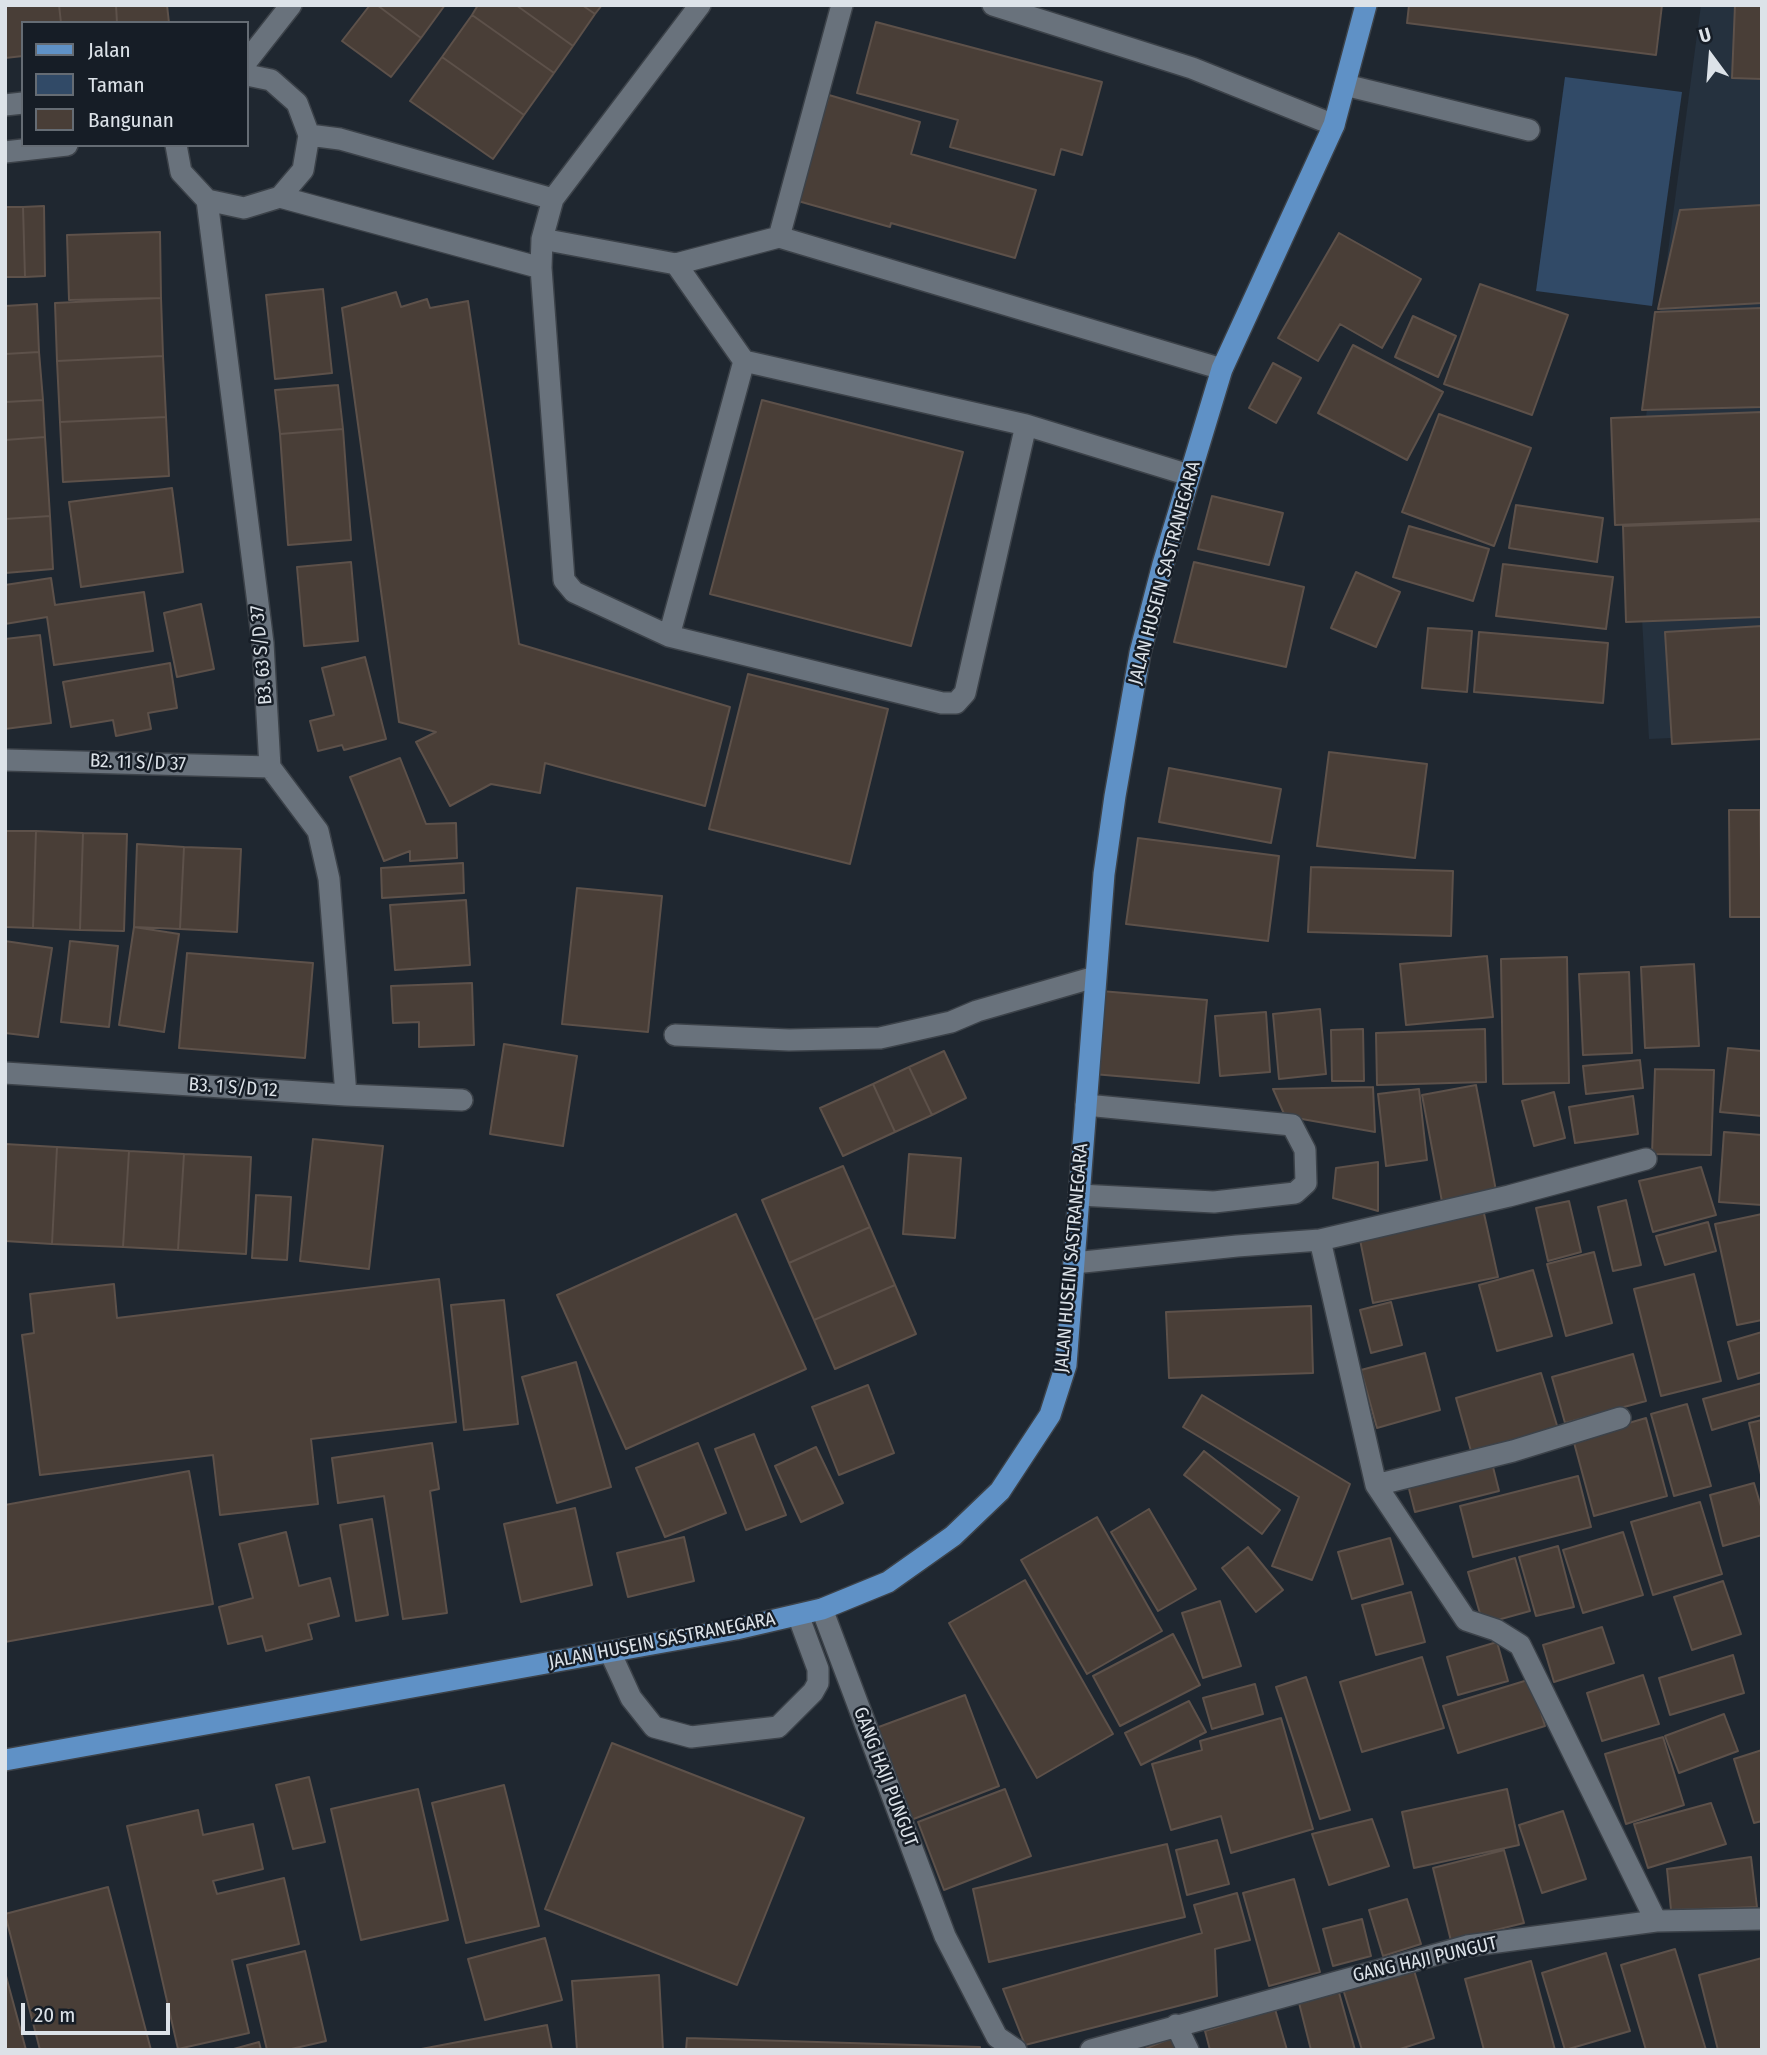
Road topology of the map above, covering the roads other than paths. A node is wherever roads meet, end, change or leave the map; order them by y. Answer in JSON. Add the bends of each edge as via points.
{"nodes":[{"id":1,"x":291,"y":5,"type":"edge"},
{"id":2,"x":700,"y":5,"type":"edge"},
{"id":3,"x":842,"y":5,"type":"edge"},
{"id":4,"x":993,"y":5,"type":"edge"},
{"id":5,"x":1366,"y":5,"type":"edge"},
{"id":6,"x":248,"y":60,"type":"edge"},
{"id":7,"x":248,"y":75,"type":"edge"},
{"id":8,"x":1345,"y":85,"type":"junction"},
{"id":9,"x":1334,"y":125,"type":"junction"},
{"id":10,"x":1529,"y":130,"type":"dead end"},
{"id":11,"x":309,"y":135,"type":"junction"},
{"id":12,"x":49,"y":147,"type":"edge"},
{"id":13,"x":176,"y":147,"type":"edge"},
{"id":14,"x":5,"y":152,"type":"edge"},
{"id":15,"x":279,"y":197,"type":"junction"},
{"id":16,"x":553,"y":199,"type":"junction"},
{"id":17,"x":207,"y":200,"type":"junction"},
{"id":18,"x":779,"y":237,"type":"junction"},
{"id":19,"x":542,"y":239,"type":"junction"},
{"id":20,"x":676,"y":264,"type":"junction"},
{"id":21,"x":541,"y":268,"type":"junction"},
{"id":22,"x":744,"y":361,"type":"junction"},
{"id":23,"x":1222,"y":369,"type":"junction"},
{"id":24,"x":1026,"y":425,"type":"junction"},
{"id":25,"x":1189,"y":475,"type":"junction"},
{"id":26,"x":669,"y":636,"type":"junction"},
{"id":27,"x":5,"y":760,"type":"edge"},
{"id":28,"x":270,"y":767,"type":"junction"},
{"id":29,"x":1095,"y":977,"type":"junction"},
{"id":30,"x":676,"y":1035,"type":"dead end"},
{"id":31,"x":5,"y":1073,"type":"edge"},
{"id":32,"x":346,"y":1095,"type":"junction"},
{"id":33,"x":462,"y":1100,"type":"dead end"},
{"id":34,"x":1086,"y":1105,"type":"junction"},
{"id":35,"x":1646,"y":1159,"type":"dead end"},
{"id":36,"x":1079,"y":1195,"type":"junction"},
{"id":37,"x":1320,"y":1240,"type":"junction"},
{"id":38,"x":1074,"y":1263,"type":"junction"},
{"id":39,"x":1620,"y":1418,"type":"dead end"},
{"id":40,"x":1376,"y":1485,"type":"junction"},
{"id":41,"x":822,"y":1609,"type":"junction"},
{"id":42,"x":798,"y":1615,"type":"junction"},
{"id":43,"x":610,"y":1652,"type":"junction"},
{"id":44,"x":5,"y":1760,"type":"edge"},
{"id":45,"x":1762,"y":1919,"type":"edge"},
{"id":46,"x":1656,"y":1921,"type":"junction"},
{"id":47,"x":1176,"y":2025,"type":"junction"},
{"id":48,"x":1016,"y":2050,"type":"edge"},
{"id":49,"x":1091,"y":2050,"type":"edge"},
{"id":50,"x":1188,"y":2050,"type":"edge"}],
"edges":[{"from":1,"to":6,"type":"street"},
{"from":2,"to":16,"type":"street"},
{"from":3,"to":18,"type":"street"},
{"from":4,"to":9,"type":"street","via":[[1192,68]]},
{"from":5,"to":8,"type":"main road","name":"JALAN HUSEIN SASTRANEGARA"},
{"from":7,"to":11,"type":"street","via":[[271,80],[297,103]]},
{"from":8,"to":9,"type":"main road","name":"JALAN HUSEIN SASTRANEGARA"},
{"from":8,"to":10,"type":"street"},
{"from":9,"to":23,"type":"main road","name":"JALAN HUSEIN SASTRANEGARA"},
{"from":11,"to":15,"type":"street","via":[[303,170]]},
{"from":11,"to":16,"type":"street","via":[[340,139]]},
{"from":12,"to":14,"type":"street"},
{"from":13,"to":17,"type":"street","via":[[181,172]]},
{"from":15,"to":17,"type":"street","via":[[244,208]]},
{"from":15,"to":21,"type":"street"},
{"from":16,"to":19,"type":"street"},
{"from":17,"to":28,"type":"street","name":"B3. 63 S/D 37","via":[[263,643]]},
{"from":18,"to":20,"type":"street"},
{"from":18,"to":23,"type":"street"},
{"from":19,"to":20,"type":"street"},
{"from":19,"to":21,"type":"street"},
{"from":20,"to":22,"type":"street"},
{"from":21,"to":26,"type":"street","via":[[564,580],[574,592]]},
{"from":22,"to":24,"type":"street"},
{"from":22,"to":26,"type":"street"},
{"from":23,"to":25,"type":"main road","name":"JALAN HUSEIN SASTRANEGARA"},
{"from":24,"to":25,"type":"street"},
{"from":24,"to":26,"type":"street","via":[[965,693],[956,703]]},
{"from":25,"to":29,"type":"main road","name":"JALAN HUSEIN SASTRANEGARA","via":[[1140,653],[1104,874]]},
{"from":27,"to":28,"type":"street","name":"B2. 11 S/D 37"},
{"from":28,"to":32,"type":"street","via":[[318,831],[321,843],[329,879]]},
{"from":29,"to":30,"type":"street","via":[[951,1022],[880,1038]]},
{"from":29,"to":34,"type":"main road","name":"JALAN HUSEIN SASTRANEGARA"},
{"from":31,"to":32,"type":"street","name":"B3. 1 S/D 12"},
{"from":32,"to":33,"type":"street","name":"B3. 1 S/D 12"},
{"from":34,"to":36,"type":"main road","name":"JALAN HUSEIN SASTRANEGARA"},
{"from":34,"to":36,"type":"street","via":[[1292,1125],[1305,1150],[1306,1183],[1295,1193],[1214,1202]]},
{"from":35,"to":37,"type":"street"},
{"from":36,"to":38,"type":"main road","name":"JALAN HUSEIN SASTRANEGARA"},
{"from":37,"to":38,"type":"street"},
{"from":37,"to":40,"type":"street"},
{"from":38,"to":41,"type":"main road","name":"JALAN HUSEIN SASTRANEGARA","via":[[1066,1365],[1050,1415],[1000,1491],[953,1536],[888,1582]]},
{"from":39,"to":40,"type":"street"},
{"from":40,"to":46,"type":"street","via":[[1466,1620],[1496,1630],[1520,1645]]},
{"from":41,"to":42,"type":"main road","name":"JALAN HUSEIN SASTRANEGARA"},
{"from":41,"to":48,"type":"street","name":"GANG HAJI PUNGUT","via":[[945,1936],[997,2037]]},
{"from":42,"to":43,"type":"main road","name":"JALAN HUSEIN SASTRANEGARA"},
{"from":42,"to":43,"type":"street","via":[[818,1669],[818,1683],[778,1727],[691,1737],[654,1727],[631,1698]]},
{"from":43,"to":44,"type":"main road","name":"JALAN HUSEIN SASTRANEGARA"},
{"from":45,"to":46,"type":"street","name":"GANG HAJI PUNGUT"},
{"from":46,"to":47,"type":"street","name":"GANG HAJI PUNGUT","via":[[1467,1946]]},
{"from":47,"to":49,"type":"street","name":"GANG HAJI PUNGUT"},
{"from":47,"to":50,"type":"street"}]}
